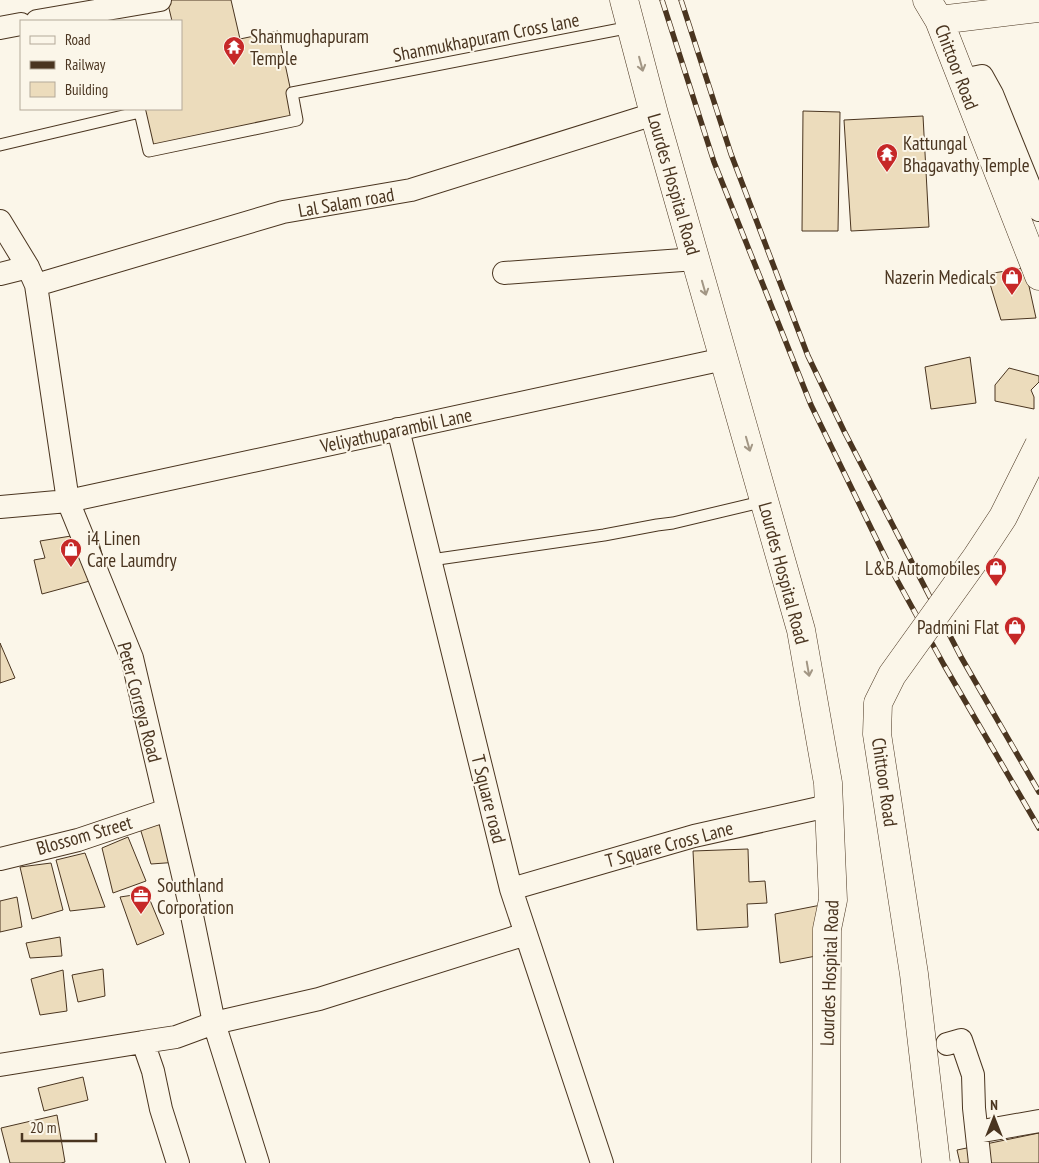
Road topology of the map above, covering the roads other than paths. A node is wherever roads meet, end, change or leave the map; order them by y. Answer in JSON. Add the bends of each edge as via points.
{"nodes":[{"id":1,"x":160,"y":0,"type":"edge"},
{"id":2,"x":624,"y":0,"type":"edge"},
{"id":3,"x":1039,"y":8,"type":"edge"},
{"id":4,"x":933,"y":10,"type":"edge"},
{"id":5,"x":43,"y":20,"type":"edge"},
{"id":6,"x":20,"y":24,"type":"edge"},
{"id":7,"x":632,"y":27,"type":"junction"},
{"id":8,"x":0,"y":28,"type":"edge"},
{"id":9,"x":964,"y":86,"type":"junction"},
{"id":10,"x":654,"y":114,"type":"junction"},
{"id":11,"x":0,"y":145,"type":"edge"},
{"id":12,"x":1039,"y":210,"type":"edge"},
{"id":13,"x":0,"y":221,"type":"edge"},
{"id":14,"x":696,"y":259,"type":"junction"},
{"id":15,"x":504,"y":273,"type":"dead end"},
{"id":16,"x":0,"y":274,"type":"edge"},
{"id":17,"x":32,"y":276,"type":"junction"},
{"id":18,"x":1039,"y":276,"type":"edge"},
{"id":19,"x":724,"y":359,"type":"junction"},
{"id":20,"x":398,"y":429,"type":"junction"},
{"id":21,"x":1039,"y":445,"type":"edge"},
{"id":22,"x":68,"y":501,"type":"junction"},
{"id":23,"x":765,"y":502,"type":"junction"},
{"id":24,"x":0,"y":507,"type":"edge"},
{"id":25,"x":430,"y":560,"type":"junction"},
{"id":26,"x":828,"y":806,"type":"junction"},
{"id":27,"x":167,"y":810,"type":"junction"},
{"id":28,"x":0,"y":858,"type":"edge"},
{"id":29,"x":511,"y":889,"type":"junction"},
{"id":30,"x":526,"y":934,"type":"junction"},
{"id":31,"x":214,"y":1023,"type":"junction"},
{"id":32,"x":143,"y":1042,"type":"junction"},
{"id":33,"x":946,"y":1044,"type":"dead end"},
{"id":34,"x":0,"y":1065,"type":"edge"},
{"id":35,"x":1039,"y":1121,"type":"edge"},
{"id":36,"x":977,"y":1132,"type":"junction"},
{"id":37,"x":178,"y":1163,"type":"edge"},
{"id":38,"x":258,"y":1163,"type":"edge"},
{"id":39,"x":602,"y":1163,"type":"edge"},
{"id":40,"x":826,"y":1163,"type":"edge"},
{"id":41,"x":936,"y":1163,"type":"edge"},
{"id":42,"x":980,"y":1163,"type":"edge"}],
"edges":[{"from":1,"to":5,"type":"street"},
{"from":2,"to":7,"type":"street","name":"Lourdes Hospital Road"},
{"from":3,"to":4,"type":"street"},
{"from":4,"to":9,"type":"street","name":"Chittoor Road"},
{"from":6,"to":8,"type":"street"},
{"from":7,"to":10,"type":"street","name":"Lourdes Hospital Road","one_way":true},
{"from":7,"to":11,"type":"lane","name":"Shanmukhapuram Cross lane","via":[[292,93],[297,120],[149,151],[140,112]]},
{"from":9,"to":12,"type":"street","via":[[982,76]]},
{"from":9,"to":18,"type":"street","name":"Chittoor Road"},
{"from":10,"to":14,"type":"street","name":"Lourdes Hospital Road"},
{"from":10,"to":17,"type":"street","name":"Lal Salam road","via":[[411,190],[283,212]]},
{"from":13,"to":17,"type":"street","name":"Peter Correya Road"},
{"from":14,"to":15,"type":"street"},
{"from":14,"to":19,"type":"street","name":"Lourdes Hospital Road","one_way":true},
{"from":16,"to":17,"type":"street","name":"Lal Salam road"},
{"from":17,"to":22,"type":"street","name":"Peter Correya Road"},
{"from":19,"to":20,"type":"street","name":"Veliyathuparambil Lane"},
{"from":19,"to":23,"type":"street","name":"Lourdes Hospital Road","one_way":true},
{"from":20,"to":22,"type":"street","name":"Veliyathuparambil Lane"},
{"from":20,"to":25,"type":"street","name":"T Square road"},
{"from":21,"to":41,"type":"street","name":"Chittoor Road","bridge":true,"via":[[1003,517],[903,656],[878,703],[877,734],[914,974]]},
{"from":22,"to":24,"type":"street","name":"Veliyathuparambil Lane"},
{"from":22,"to":27,"type":"street","name":"Peter Correya Road","via":[[132,658]]},
{"from":23,"to":25,"type":"lane","via":[[604,535]]},
{"from":23,"to":26,"type":"street","name":"Lourdes Hospital Road","one_way":true,"via":[[801,630],[828,783]]},
{"from":25,"to":29,"type":"street","name":"T Square road"},
{"from":26,"to":29,"type":"street","name":"T Square Cross Lane","via":[[694,836]]},
{"from":26,"to":40,"type":"street","name":"Lourdes Hospital Road","via":[[833,900],[827,929]]},
{"from":27,"to":28,"type":"street","name":"Blossom Street","via":[[78,840]]},
{"from":27,"to":31,"type":"street","name":"Peter Correya Road"},
{"from":29,"to":30,"type":"street","name":"T Square road"},
{"from":30,"to":31,"type":"street","via":[[319,999]]},
{"from":30,"to":39,"type":"street","name":"T Square road"},
{"from":31,"to":32,"type":"street","via":[[176,1037]]},
{"from":31,"to":38,"type":"street","name":"Peter Correya Road"},
{"from":32,"to":34,"type":"street"},
{"from":32,"to":37,"type":"street"},
{"from":33,"to":36,"type":"street","via":[[962,1040],[968,1057],[973,1075]]},
{"from":35,"to":36,"type":"street"},
{"from":36,"to":42,"type":"street"}]}
